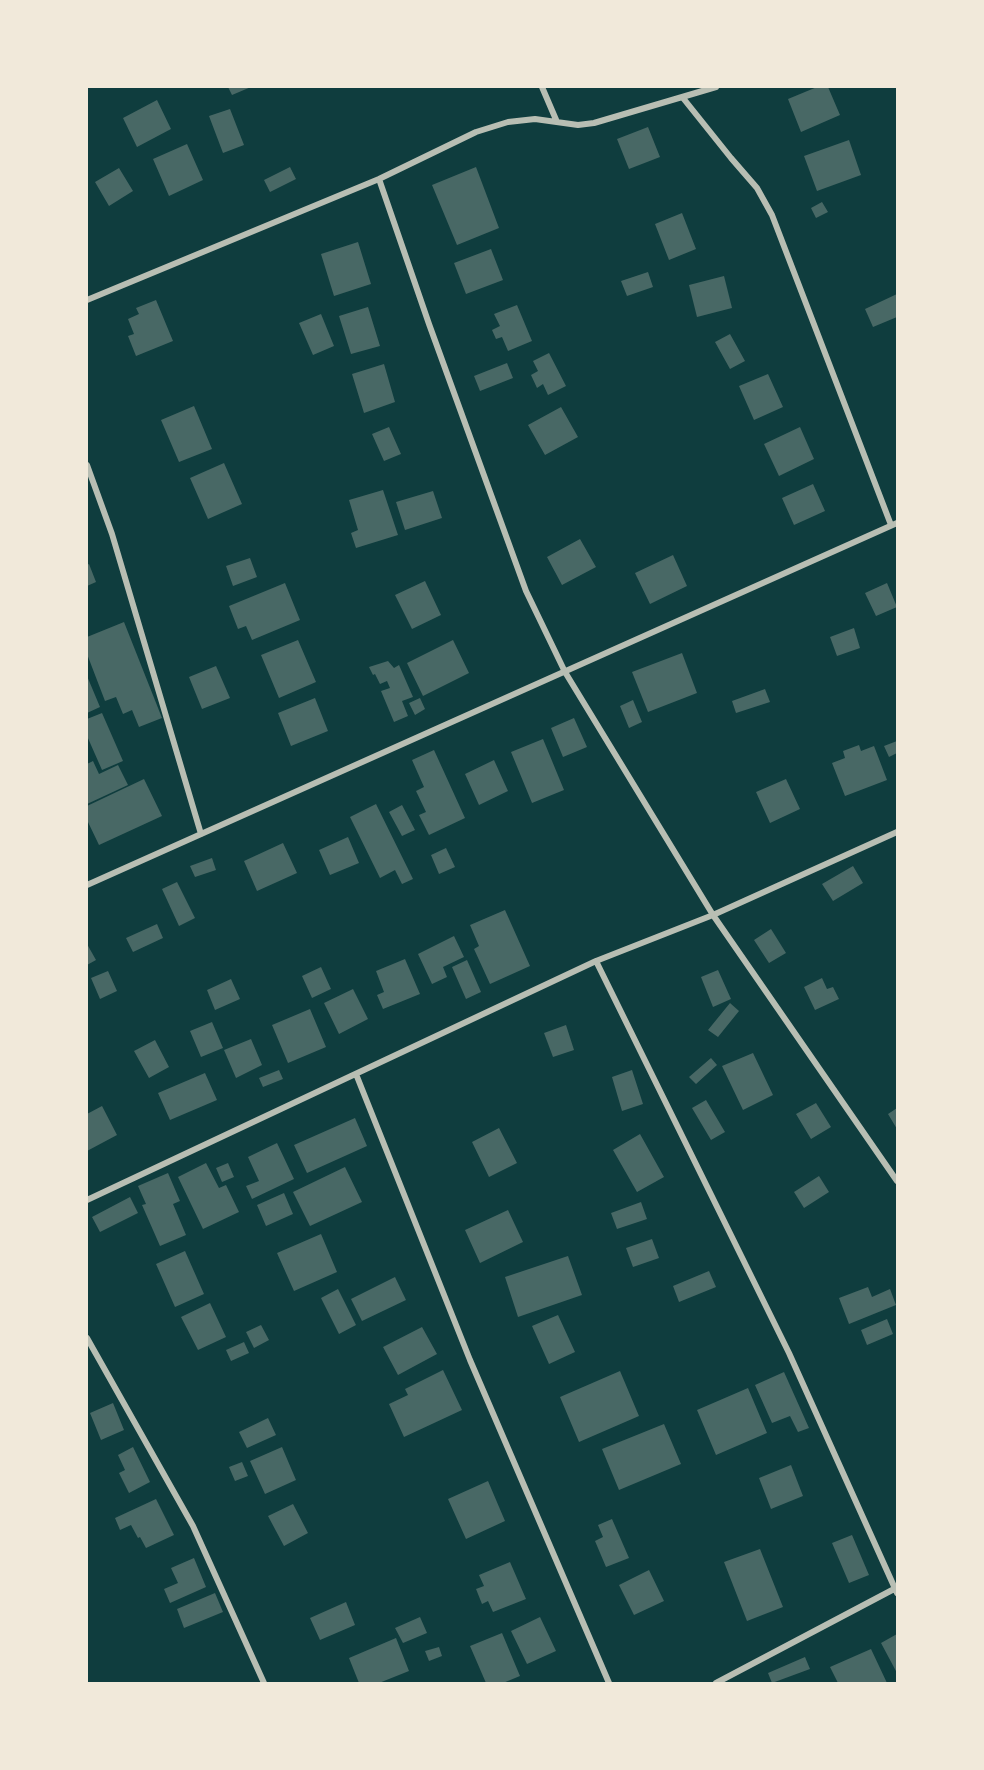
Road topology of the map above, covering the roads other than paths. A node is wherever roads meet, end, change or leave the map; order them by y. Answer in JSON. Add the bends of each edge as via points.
{"nodes":[{"id":1,"x":542,"y":87,"type":"edge"},
{"id":2,"x":716,"y":87,"type":"edge"},
{"id":3,"x":683,"y":98,"type":"junction"},
{"id":4,"x":556,"y":122,"type":"junction"},
{"id":5,"x":379,"y":179,"type":"junction"},
{"id":6,"x":87,"y":300,"type":"edge"},
{"id":7,"x":87,"y":465,"type":"edge"},
{"id":8,"x":894,"y":524,"type":"edge"},
{"id":9,"x":565,"y":672,"type":"junction"},
{"id":10,"x":897,"y":832,"type":"edge"},
{"id":11,"x":201,"y":834,"type":"junction"},
{"id":12,"x":87,"y":885,"type":"edge"},
{"id":13,"x":713,"y":915,"type":"junction"},
{"id":14,"x":596,"y":961,"type":"junction"},
{"id":15,"x":356,"y":1074,"type":"junction"},
{"id":16,"x":897,"y":1181,"type":"edge"},
{"id":17,"x":87,"y":1200,"type":"edge"},
{"id":18,"x":87,"y":1338,"type":"edge"},
{"id":19,"x":896,"y":1590,"type":"edge"},
{"id":20,"x":264,"y":1683,"type":"edge"},
{"id":21,"x":609,"y":1683,"type":"edge"},
{"id":22,"x":716,"y":1683,"type":"edge"}],
"edges":[{"from":1,"to":4,"type":"street"},
{"from":2,"to":3,"type":"street"},
{"from":3,"to":4,"type":"street","via":[[594,123]]},
{"from":3,"to":8,"type":"street","via":[[757,188],[772,215]]},
{"from":4,"to":5,"type":"street","via":[[508,122],[476,132]]},
{"from":5,"to":6,"type":"street"},
{"from":5,"to":9,"type":"street","via":[[526,591]]},
{"from":7,"to":11,"type":"street","via":[[112,534]]},
{"from":8,"to":9,"type":"street"},
{"from":9,"to":11,"type":"street"},
{"from":9,"to":13,"type":"street"},
{"from":10,"to":13,"type":"street"},
{"from":11,"to":12,"type":"street"},
{"from":13,"to":14,"type":"street"},
{"from":13,"to":16,"type":"street"},
{"from":14,"to":15,"type":"street"},
{"from":14,"to":19,"type":"street","via":[[789,1353]]},
{"from":15,"to":17,"type":"street"},
{"from":15,"to":21,"type":"street","via":[[470,1360]]},
{"from":18,"to":20,"type":"street","via":[[193,1526]]},
{"from":19,"to":22,"type":"street"}]}
